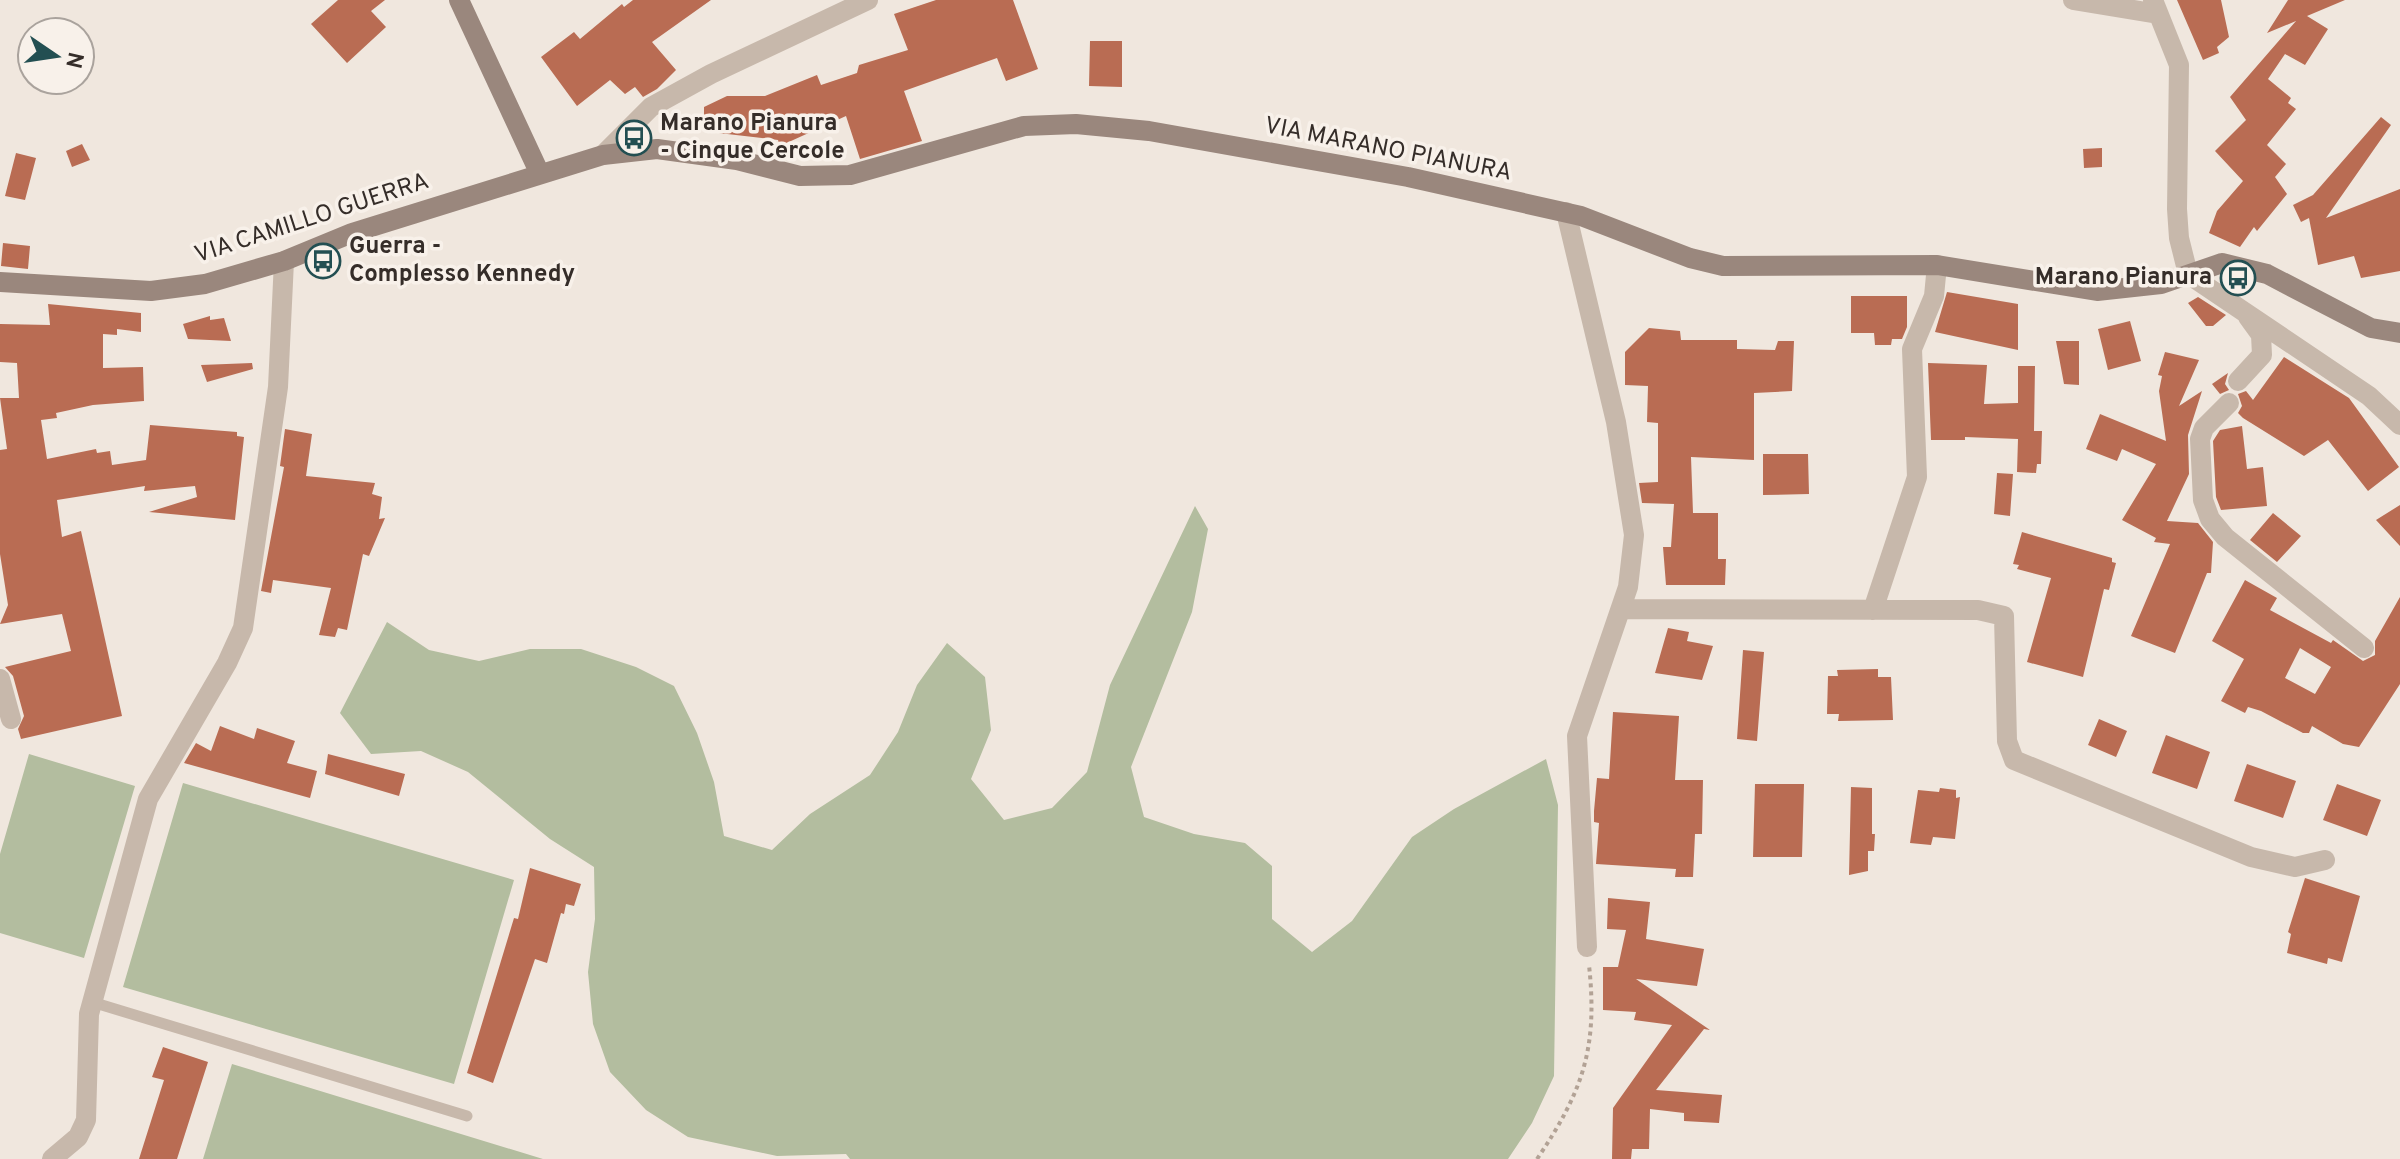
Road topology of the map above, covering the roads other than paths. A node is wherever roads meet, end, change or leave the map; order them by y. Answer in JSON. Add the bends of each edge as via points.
{"nodes":[{"id":1,"x":459,"y":0,"type":"edge"},
{"id":2,"x":868,"y":0,"type":"edge"},
{"id":3,"x":2073,"y":0,"type":"edge"},
{"id":4,"x":2156,"y":7,"type":"edge"},
{"id":5,"x":603,"y":155,"type":"junction"},
{"id":6,"x":539,"y":172,"type":"junction"},
{"id":7,"x":1566,"y":212,"type":"junction"},
{"id":8,"x":284,"y":261,"type":"junction"},
{"id":9,"x":1937,"y":265,"type":"junction"},
{"id":10,"x":2188,"y":274,"type":"junction"},
{"id":11,"x":0,"y":282,"type":"edge"},
{"id":12,"x":2241,"y":307,"type":"junction"},
{"id":13,"x":2400,"y":333,"type":"edge"},
{"id":14,"x":2238,"y":381,"type":"dead end"},
{"id":15,"x":2229,"y":403,"type":"dead end"},
{"id":16,"x":2400,"y":425,"type":"edge"},
{"id":17,"x":1621,"y":609,"type":"junction"},
{"id":18,"x":1873,"y":610,"type":"junction"},
{"id":19,"x":2364,"y":648,"type":"dead end"},
{"id":20,"x":0,"y":679,"type":"edge"},
{"id":21,"x":11,"y":719,"type":"dead end"},
{"id":22,"x":2325,"y":860,"type":"dead end"},
{"id":23,"x":1587,"y":947,"type":"road end"},
{"id":24,"x":92,"y":1002,"type":"junction"},
{"id":25,"x":467,"y":1116,"type":"dead end"},
{"id":26,"x":52,"y":1159,"type":"edge"}],
"edges":[{"from":1,"to":6,"type":"street"},
{"from":2,"to":5,"type":"street","via":[[651,107]]},
{"from":3,"to":4,"type":"street"},
{"from":4,"to":10,"type":"street","via":[[2179,65],[2177,209]]},
{"from":5,"to":6,"type":"street","name":"VIA MARANO PIANURA"},
{"from":5,"to":7,"type":"street","name":"VIA MARANO PIANURA","via":[[657,149],[737,160],[800,176],[850,175],[1024,126],[1076,124],[1149,131],[1408,177]]},
{"from":6,"to":8,"type":"street","name":"VIA CAMILLO GUERRA","via":[[352,233]]},
{"from":7,"to":9,"type":"street","name":"VIA MARANO PIANURA","via":[[1723,266]]},
{"from":7,"to":17,"type":"street","via":[[1627,478],[1634,535]]},
{"from":8,"to":11,"type":"street","name":"VIA CAMILLO GUERRA","via":[[205,284],[157,290]]},
{"from":8,"to":24,"type":"street","via":[[278,387],[243,628],[148,799]]},
{"from":9,"to":10,"type":"street","name":"VIA MARANO PIANURA","via":[[2097,291],[2161,284]]},
{"from":9,"to":18,"type":"street","via":[[1934,296],[1912,349],[1917,477]]},
{"from":10,"to":12,"type":"street"},
{"from":10,"to":13,"type":"street","name":"VIA MARANO PIANURA","via":[[2222,263],[2267,274],[2371,328]]},
{"from":12,"to":14,"type":"street","via":[[2261,335],[2262,355]]},
{"from":12,"to":16,"type":"street","via":[[2369,396]]},
{"from":15,"to":19,"type":"street","via":[[2200,439],[2203,500],[2210,519],[2225,537]]},
{"from":17,"to":18,"type":"street"},
{"from":17,"to":23,"type":"street","via":[[1577,736]]},
{"from":18,"to":22,"type":"street","via":[[1978,610],[2004,616],[2007,741],[2014,760],[2251,857],[2295,867]]},
{"from":20,"to":21,"type":"street"},
{"from":24,"to":25,"type":"lane"},
{"from":24,"to":26,"type":"street","via":[[86,1120],[78,1137]]}]}
